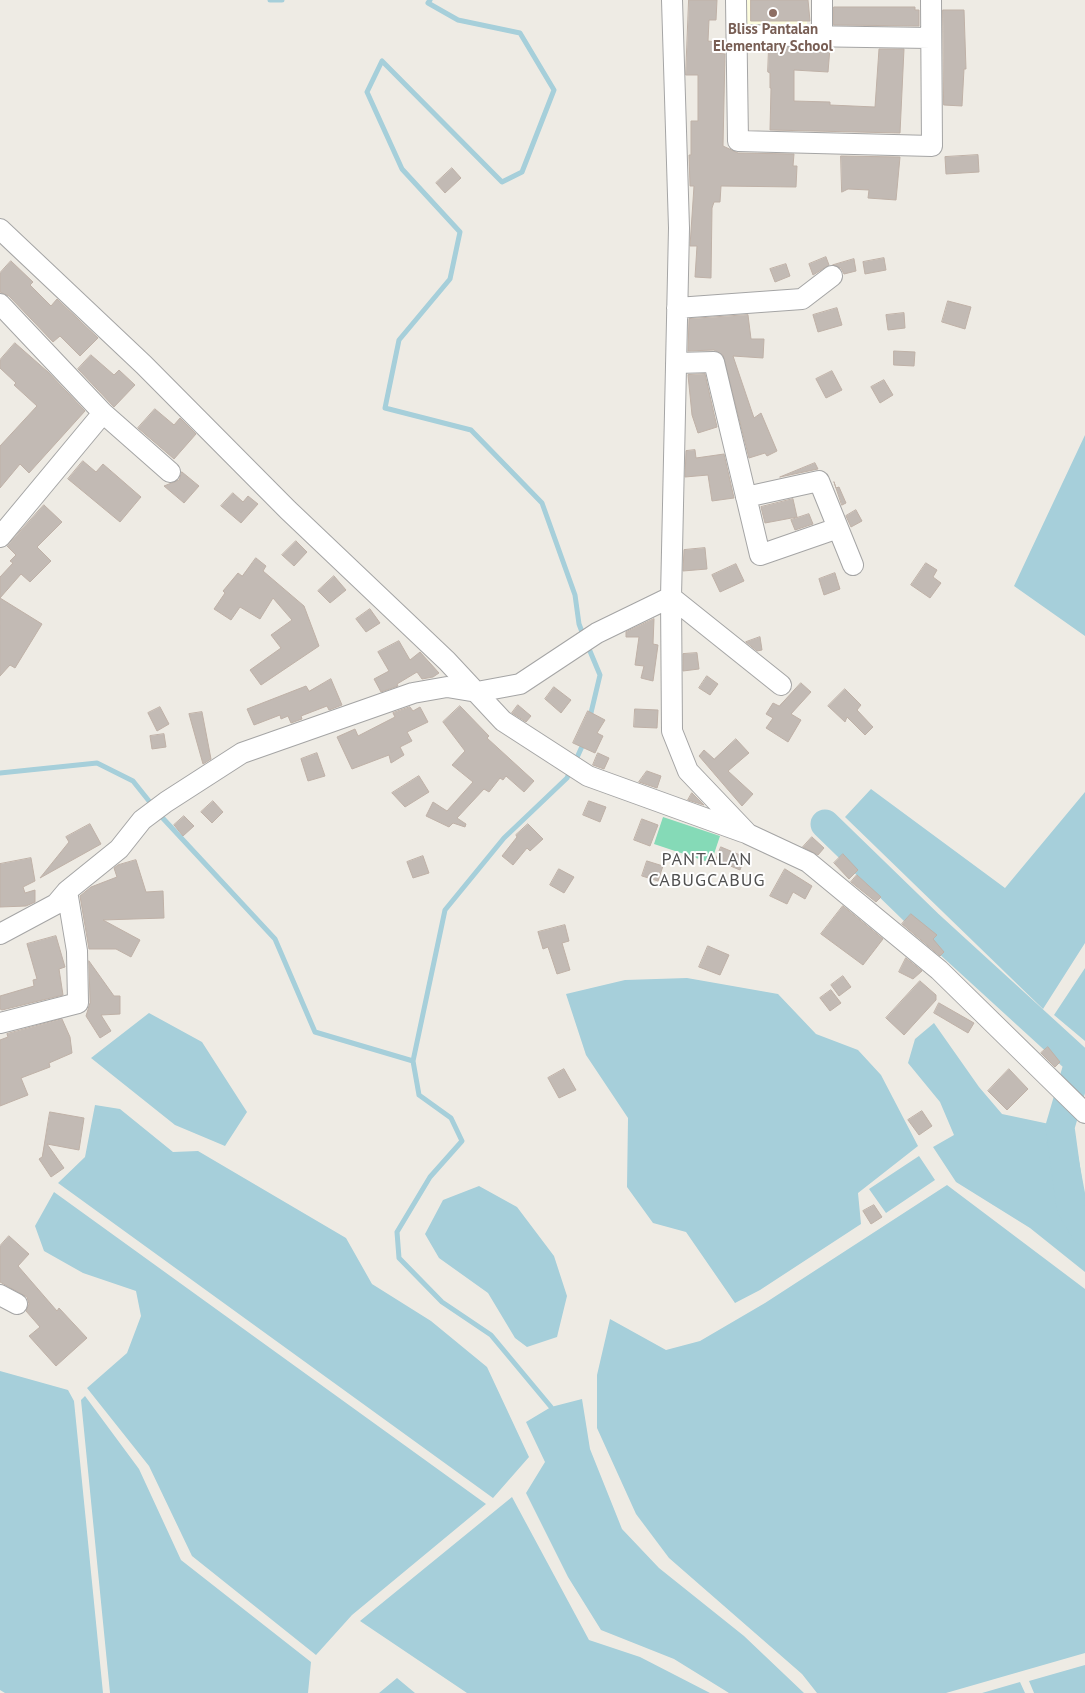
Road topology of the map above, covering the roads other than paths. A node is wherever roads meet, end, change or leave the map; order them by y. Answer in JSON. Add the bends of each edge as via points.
{"nodes":[{"id":1,"x":672,"y":0,"type":"edge"},
{"id":2,"x":736,"y":0,"type":"edge"},
{"id":3,"x":822,"y":0,"type":"edge"},
{"id":4,"x":931,"y":0,"type":"edge"},
{"id":5,"x":738,"y":35,"type":"junction"},
{"id":6,"x":822,"y":36,"type":"junction"},
{"id":7,"x":930,"y":38,"type":"junction"},
{"id":8,"x":1,"y":233,"type":"edge"},
{"id":9,"x":832,"y":276,"type":"dead end"},
{"id":10,"x":0,"y":304,"type":"edge"},
{"id":11,"x":677,"y":308,"type":"junction"},
{"id":12,"x":676,"y":363,"type":"junction"},
{"id":13,"x":103,"y":413,"type":"junction"},
{"id":14,"x":170,"y":472,"type":"dead end"},
{"id":15,"x":746,"y":497,"type":"junction"},
{"id":16,"x":4,"y":523,"type":"edge"},
{"id":17,"x":838,"y":528,"type":"junction"},
{"id":18,"x":853,"y":565,"type":"dead end"},
{"id":19,"x":671,"y":597,"type":"junction"},
{"id":20,"x":781,"y":685,"type":"dead end"},
{"id":21,"x":477,"y":692,"type":"junction"},
{"id":22,"x":748,"y":834,"type":"junction"},
{"id":23,"x":67,"y":892,"type":"junction"},
{"id":24,"x":0,"y":934,"type":"edge"},
{"id":25,"x":0,"y":1023,"type":"edge"},
{"id":26,"x":1082,"y":1111,"type":"edge"}],
"edges":[{"from":1,"to":11,"type":"street","via":[[679,228]]},
{"from":2,"to":5,"type":"street"},
{"from":3,"to":6,"type":"street"},
{"from":4,"to":7,"type":"street"},
{"from":5,"to":6,"type":"street"},
{"from":5,"to":7,"type":"street","via":[[738,141],[932,146]]},
{"from":6,"to":7,"type":"street"},
{"from":8,"to":21,"type":"street","via":[[144,365],[288,510]]},
{"from":9,"to":11,"type":"street","via":[[802,299]]},
{"from":10,"to":13,"type":"street"},
{"from":11,"to":12,"type":"street"},
{"from":12,"to":15,"type":"street","via":[[714,362]]},
{"from":12,"to":19,"type":"street"},
{"from":13,"to":14,"type":"street"},
{"from":13,"to":16,"type":"street"},
{"from":15,"to":17,"type":"street","via":[[819,481]]},
{"from":15,"to":17,"type":"street","via":[[760,555]]},
{"from":17,"to":18,"type":"street"},
{"from":19,"to":20,"type":"street"},
{"from":19,"to":21,"type":"street","via":[[597,633],[520,684]]},
{"from":19,"to":22,"type":"street","via":[[672,731],[688,772]]},
{"from":21,"to":22,"type":"street","via":[[502,721],[588,776]]},
{"from":21,"to":23,"type":"street","via":[[447,687],[413,693],[242,753],[142,820],[119,849]]},
{"from":22,"to":26,"type":"street","via":[[808,862],[939,970]]},
{"from":23,"to":24,"type":"street","via":[[56,904]]},
{"from":23,"to":25,"type":"street","via":[[77,951],[78,1003]]}]}
